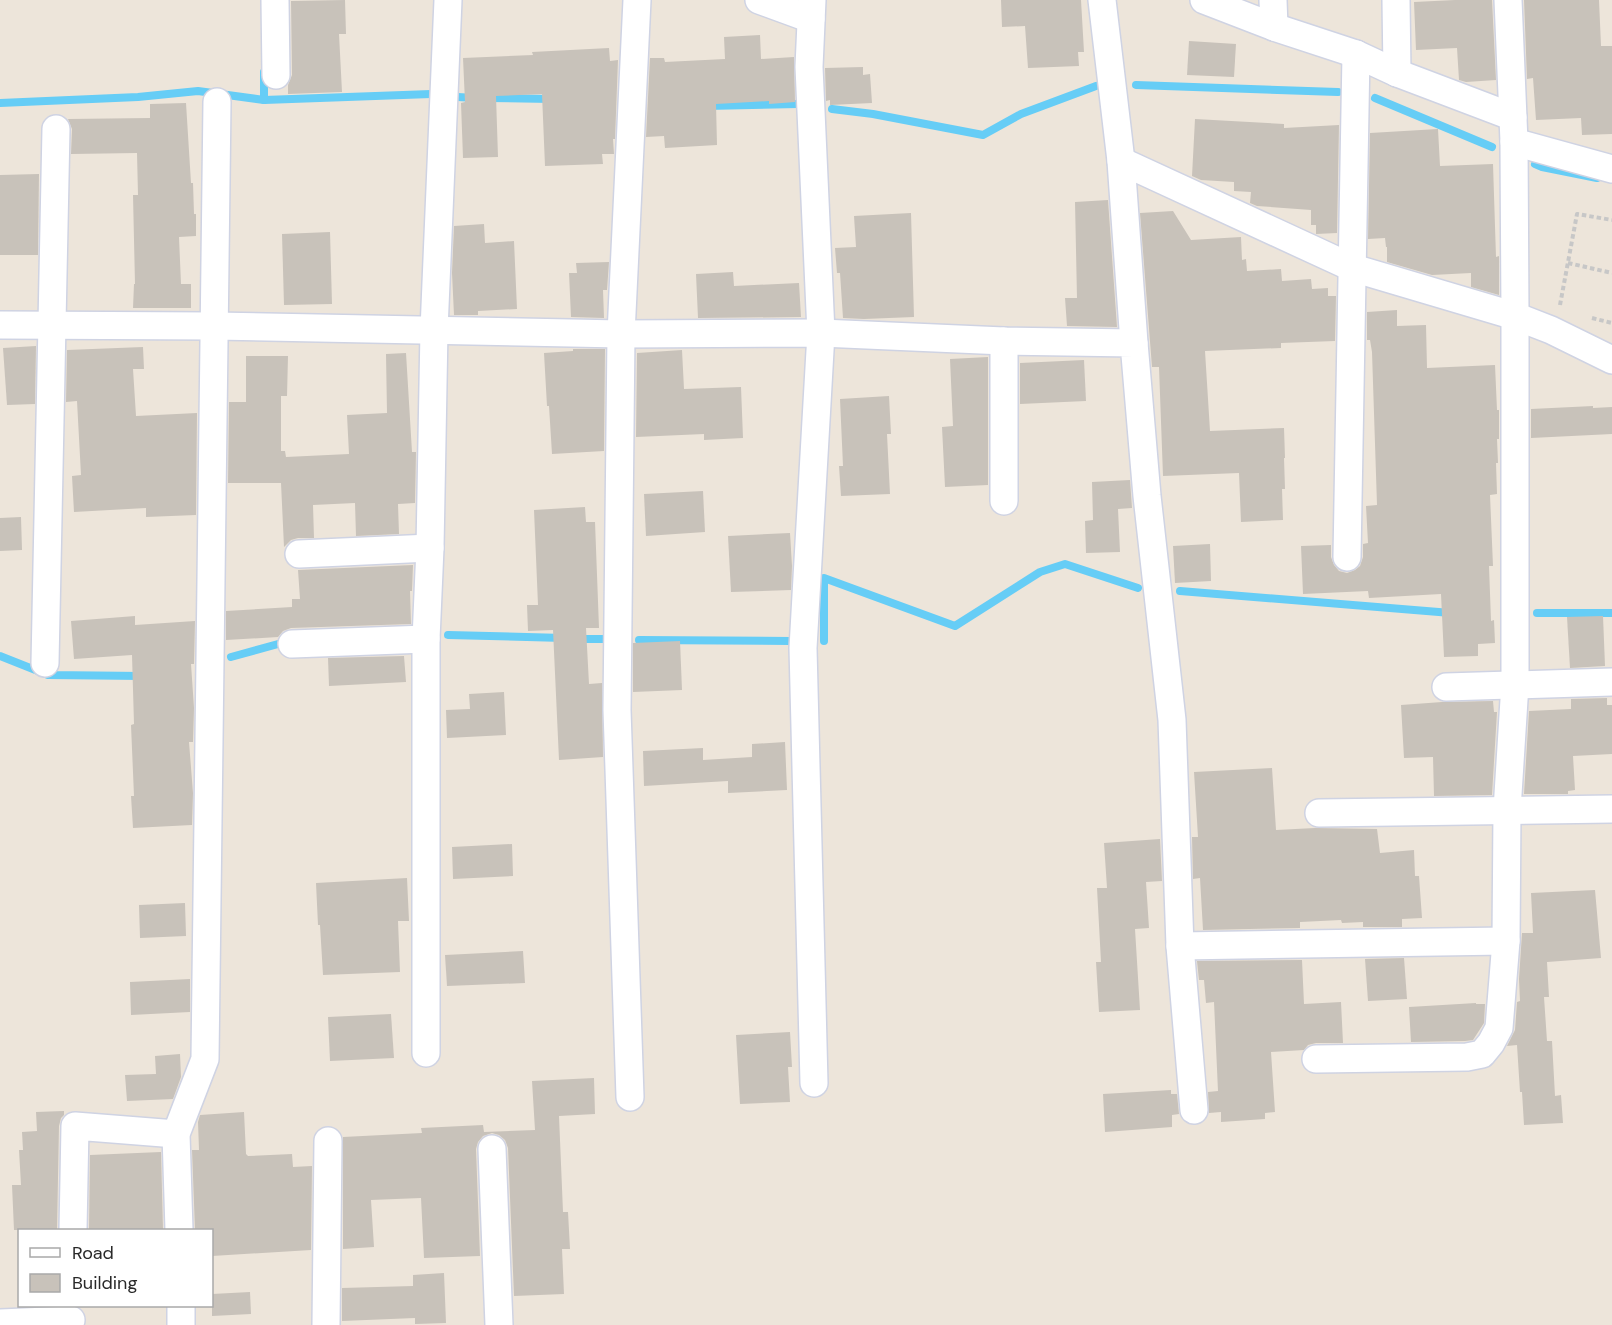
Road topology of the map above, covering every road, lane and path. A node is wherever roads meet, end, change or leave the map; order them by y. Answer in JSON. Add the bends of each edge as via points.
{"nodes":[{"id":1,"x":275,"y":0,"type":"edge"},
{"id":2,"x":448,"y":0,"type":"edge"},
{"id":3,"x":637,"y":0,"type":"edge"},
{"id":4,"x":759,"y":0,"type":"edge"},
{"id":5,"x":1102,"y":0,"type":"edge"},
{"id":6,"x":1204,"y":0,"type":"edge"},
{"id":7,"x":1273,"y":0,"type":"edge"},
{"id":8,"x":1396,"y":0,"type":"edge"},
{"id":9,"x":1508,"y":0,"type":"edge"},
{"id":10,"x":812,"y":10,"type":"edge"},
{"id":11,"x":1274,"y":27,"type":"junction"},
{"id":12,"x":1356,"y":54,"type":"junction"},
{"id":13,"x":1396,"y":73,"type":"junction"},
{"id":14,"x":276,"y":75,"type":"dead end"},
{"id":15,"x":217,"y":102,"type":"dead end"},
{"id":16,"x":56,"y":129,"type":"dead end"},
{"id":17,"x":1514,"y":130,"type":"junction"},
{"id":18,"x":1120,"y":161,"type":"junction"},
{"id":19,"x":1612,"y":169,"type":"edge"},
{"id":20,"x":1612,"y":220,"type":"edge"},
{"id":21,"x":1568,"y":263,"type":"junction"},
{"id":22,"x":1353,"y":268,"type":"junction"},
{"id":23,"x":1612,"y":273,"type":"edge"},
{"id":24,"x":1559,"y":311,"type":"dead end"},
{"id":25,"x":1515,"y":316,"type":"junction"},
{"id":26,"x":0,"y":325,"type":"edge"},
{"id":27,"x":52,"y":325,"type":"junction"},
{"id":28,"x":214,"y":326,"type":"junction"},
{"id":29,"x":434,"y":330,"type":"junction"},
{"id":30,"x":821,"y":333,"type":"junction"},
{"id":31,"x":621,"y":334,"type":"junction"},
{"id":32,"x":1004,"y":341,"type":"junction"},
{"id":33,"x":1134,"y":343,"type":"junction"},
{"id":34,"x":1612,"y":360,"type":"edge"},
{"id":35,"x":1004,"y":501,"type":"dead end"},
{"id":36,"x":430,"y":548,"type":"junction"},
{"id":37,"x":299,"y":554,"type":"dead end"},
{"id":38,"x":1347,"y":557,"type":"dead end"},
{"id":39,"x":426,"y":639,"type":"junction"},
{"id":40,"x":292,"y":644,"type":"dead end"},
{"id":41,"x":45,"y":663,"type":"dead end"},
{"id":42,"x":1612,"y":682,"type":"edge"},
{"id":43,"x":1515,"y":684,"type":"junction"},
{"id":44,"x":1446,"y":687,"type":"dead end"},
{"id":45,"x":1612,"y":809,"type":"edge"},
{"id":46,"x":1507,"y":810,"type":"junction"},
{"id":47,"x":1319,"y":813,"type":"dead end"},
{"id":48,"x":1506,"y":941,"type":"junction"},
{"id":49,"x":1180,"y":946,"type":"junction"},
{"id":50,"x":426,"y":1053,"type":"dead end"},
{"id":51,"x":1316,"y":1059,"type":"dead end"},
{"id":52,"x":814,"y":1083,"type":"dead end"},
{"id":53,"x":630,"y":1097,"type":"dead end"},
{"id":54,"x":1194,"y":1110,"type":"dead end"},
{"id":55,"x":176,"y":1134,"type":"junction"},
{"id":56,"x":328,"y":1141,"type":"dead end"},
{"id":57,"x":492,"y":1149,"type":"dead end"},
{"id":58,"x":73,"y":1229,"type":"edge"},
{"id":59,"x":179,"y":1229,"type":"edge"},
{"id":60,"x":181,"y":1307,"type":"edge"},
{"id":61,"x":71,"y":1317,"type":"edge"},
{"id":62,"x":0,"y":1323,"type":"edge"},
{"id":63,"x":181,"y":1325,"type":"edge"},
{"id":64,"x":327,"y":1325,"type":"edge"},
{"id":65,"x":499,"y":1325,"type":"edge"}],
"edges":[{"from":1,"to":14,"type":"street"},
{"from":2,"to":29,"type":"street"},
{"from":3,"to":31,"type":"street"},
{"from":4,"to":10,"type":"street"},
{"from":5,"to":18,"type":"street"},
{"from":6,"to":11,"type":"street"},
{"from":7,"to":11,"type":"street"},
{"from":8,"to":13,"type":"street"},
{"from":9,"to":17,"type":"street"},
{"from":10,"to":30,"type":"street","via":[[808,67]]},
{"from":11,"to":12,"type":"street"},
{"from":12,"to":13,"type":"street"},
{"from":12,"to":22,"type":"street"},
{"from":13,"to":17,"type":"street"},
{"from":15,"to":28,"type":"street"},
{"from":16,"to":27,"type":"street"},
{"from":17,"to":19,"type":"street"},
{"from":17,"to":25,"type":"street"},
{"from":18,"to":22,"type":"street"},
{"from":18,"to":33,"type":"street"},
{"from":20,"to":21,"type":"path","via":[[1577,214]]},
{"from":21,"to":23,"type":"path"},
{"from":21,"to":24,"type":"path"},
{"from":22,"to":25,"type":"street"},
{"from":22,"to":38,"type":"street"},
{"from":25,"to":34,"type":"street"},
{"from":25,"to":43,"type":"street"},
{"from":26,"to":27,"type":"street"},
{"from":27,"to":28,"type":"street"},
{"from":27,"to":41,"type":"street"},
{"from":28,"to":29,"type":"street"},
{"from":28,"to":55,"type":"street","via":[[206,1059]]},
{"from":29,"to":31,"type":"street"},
{"from":29,"to":36,"type":"street"},
{"from":30,"to":31,"type":"street"},
{"from":30,"to":32,"type":"street"},
{"from":30,"to":52,"type":"street","via":[[803,648]]},
{"from":31,"to":53,"type":"street","via":[[617,710]]},
{"from":32,"to":33,"type":"street"},
{"from":32,"to":35,"type":"street"},
{"from":33,"to":49,"type":"street","via":[[1172,720]]},
{"from":36,"to":37,"type":"street"},
{"from":36,"to":39,"type":"street"},
{"from":39,"to":40,"type":"street"},
{"from":39,"to":50,"type":"street"},
{"from":42,"to":43,"type":"street"},
{"from":43,"to":44,"type":"street"},
{"from":43,"to":46,"type":"street"},
{"from":45,"to":46,"type":"street"},
{"from":46,"to":47,"type":"street"},
{"from":46,"to":48,"type":"street"},
{"from":48,"to":49,"type":"street"},
{"from":48,"to":51,"type":"street","via":[[1499,1028],[1482,1054]]},
{"from":49,"to":54,"type":"street"},
{"from":55,"to":58,"type":"street","via":[[75,1126]]},
{"from":55,"to":59,"type":"street"},
{"from":56,"to":64,"type":"street"},
{"from":57,"to":65,"type":"street"},
{"from":60,"to":63,"type":"street"},
{"from":61,"to":62,"type":"street"}]}
